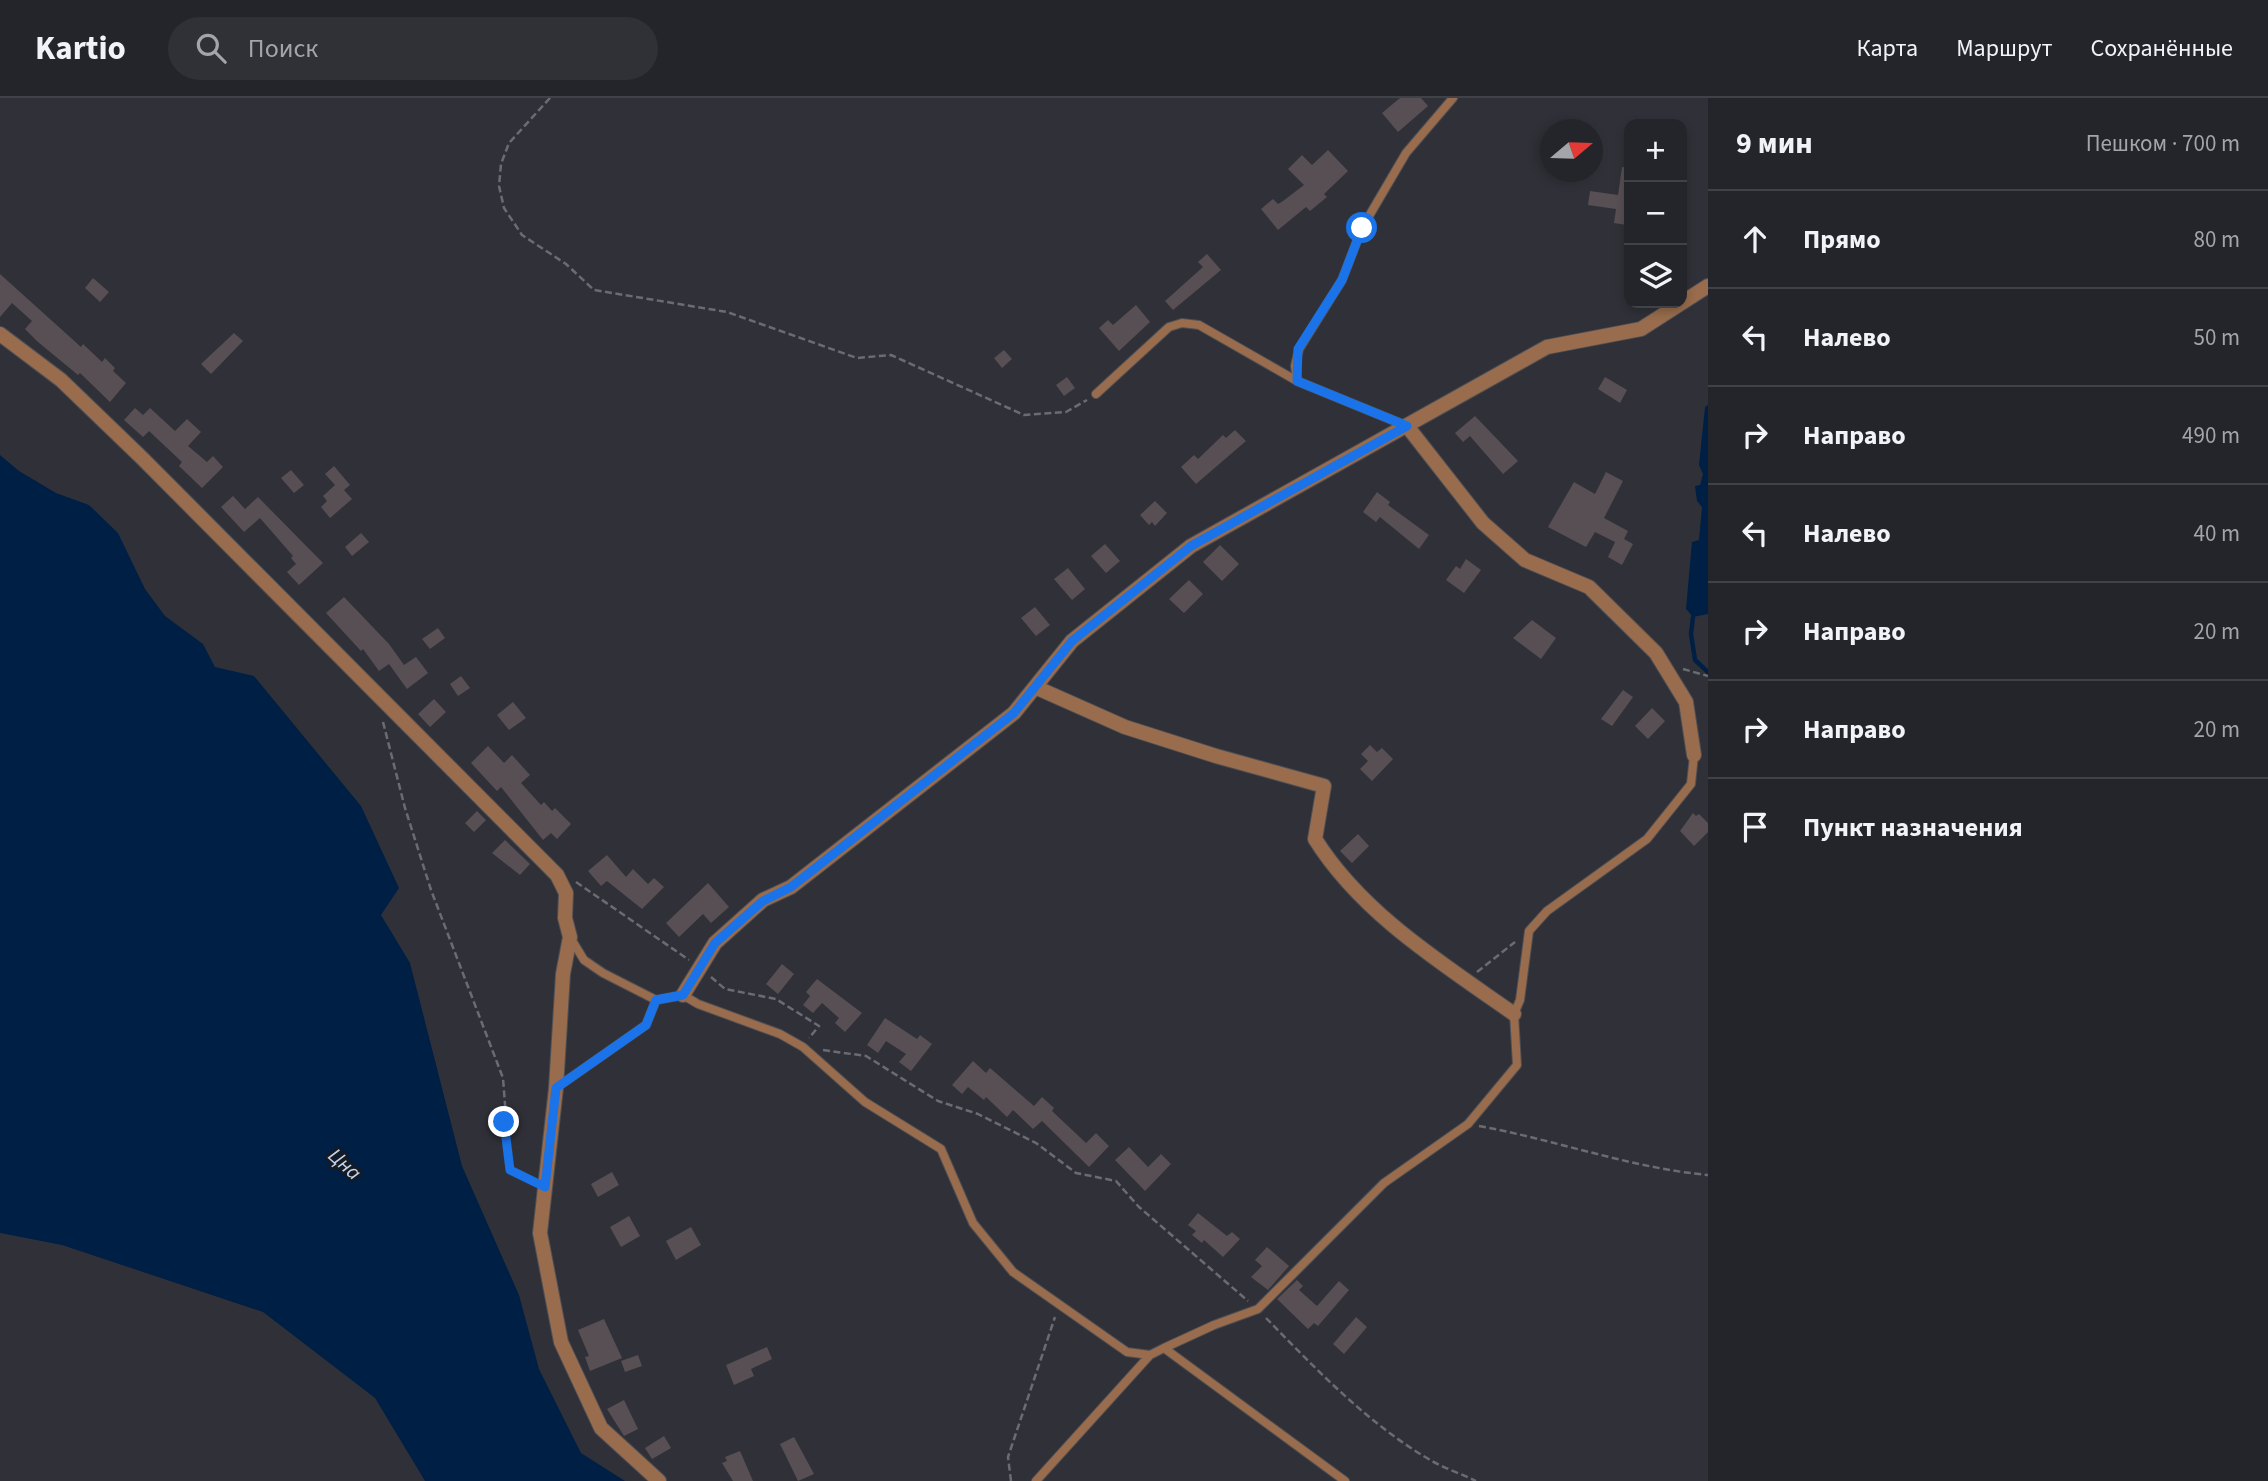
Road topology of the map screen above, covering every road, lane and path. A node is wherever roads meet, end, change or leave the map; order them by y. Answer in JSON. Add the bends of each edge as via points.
{"nodes":[{"id":1,"x":550,"y":98,"type":"edge"},
{"id":2,"x":1453,"y":98,"type":"edge"},
{"id":3,"x":1708,"y":286,"type":"edge"},
{"id":4,"x":0,"y":334,"type":"edge"},
{"id":5,"x":1297,"y":381,"type":"junction"},
{"id":6,"x":1096,"y":394,"type":"joint"},
{"id":7,"x":1407,"y":426,"type":"junction"},
{"id":8,"x":1035,"y":687,"type":"junction"},
{"id":9,"x":382,"y":720,"type":"dead end"},
{"id":10,"x":1694,"y":755,"type":"joint"},
{"id":11,"x":557,"y":875,"type":"junction"},
{"id":12,"x":1529,"y":931,"type":"junction"},
{"id":13,"x":570,"y":937,"type":"junction"},
{"id":14,"x":700,"y":968,"type":"junction"},
{"id":15,"x":1465,"y":979,"type":"junction"},
{"id":16,"x":683,"y":995,"type":"junction"},
{"id":17,"x":656,"y":1000,"type":"junction"},
{"id":18,"x":1514,"y":1014,"type":"junction"},
{"id":19,"x":803,"y":1047,"type":"junction"},
{"id":20,"x":556,"y":1088,"type":"junction"},
{"id":21,"x":1468,"y":1124,"type":"junction"},
{"id":22,"x":1708,"y":1175,"type":"edge"},
{"id":23,"x":545,"y":1187,"type":"junction"},
{"id":24,"x":1059,"y":1305,"type":"junction"},
{"id":25,"x":1258,"y":1309,"type":"junction"},
{"id":26,"x":1164,"y":1348,"type":"junction"},
{"id":27,"x":1150,"y":1355,"type":"junction"},
{"id":28,"x":659,"y":1481,"type":"edge"},
{"id":29,"x":1011,"y":1481,"type":"edge"},
{"id":30,"x":1036,"y":1481,"type":"edge"},
{"id":31,"x":1345,"y":1481,"type":"edge"},
{"id":32,"x":1476,"y":1481,"type":"edge"}],
"edges":[{"from":1,"to":6,"type":"path","via":[[509,143],[499,186],[504,208],[522,235],[566,264],[594,290],[727,312],[857,358],[891,355],[1024,415],[1066,412]]},
{"from":2,"to":5,"type":"lane","via":[[1406,153],[1362,228],[1342,280],[1298,349]]},
{"from":3,"to":7,"type":"street","via":[[1641,329],[1547,347]]},
{"from":4,"to":11,"type":"street","via":[[61,380],[142,458]]},
{"from":5,"to":6,"type":"lane","via":[[1199,325],[1182,323],[1169,327]]},
{"from":5,"to":7,"type":"lane"},
{"from":7,"to":8,"type":"street","via":[[1191,546],[1072,641]]},
{"from":7,"to":10,"type":"street","via":[[1483,523],[1525,560],[1589,587],[1656,653],[1686,702]]},
{"from":8,"to":14,"type":"street","via":[[1014,713],[941,772],[791,887],[763,901],[715,943]]},
{"from":8,"to":15,"type":"street","via":[[1125,727],[1324,786],[1315,839],[1333,868],[1409,939]]},
{"from":9,"to":23,"type":"path","via":[[431,890],[503,1078],[510,1170]]},
{"from":10,"to":12,"type":"lane","via":[[1690,784],[1647,839],[1547,911]]},
{"from":11,"to":13,"type":"street","via":[[566,893]]},
{"from":11,"to":14,"type":"path","via":[[580,884]]},
{"from":12,"to":15,"type":"path"},
{"from":12,"to":18,"type":"lane"},
{"from":13,"to":17,"type":"lane","via":[[584,960]]},
{"from":13,"to":20,"type":"street","via":[[563,974]]},
{"from":14,"to":16,"type":"street"},
{"from":14,"to":19,"type":"path","via":[[725,989],[776,999],[819,1026]]},
{"from":15,"to":18,"type":"street"},
{"from":16,"to":17,"type":"lane"},
{"from":16,"to":19,"type":"lane"},
{"from":17,"to":20,"type":"lane","via":[[646,1025]]},
{"from":18,"to":21,"type":"lane","via":[[1517,1065]]},
{"from":19,"to":24,"type":"lane","via":[[865,1102],[941,1149],[972,1223],[1013,1272]]},
{"from":19,"to":25,"type":"path","via":[[866,1056],[938,1101],[978,1114],[1036,1143],[1076,1173],[1116,1181],[1139,1207]]},
{"from":20,"to":23,"type":"street"},
{"from":21,"to":22,"type":"path","via":[[1534,1136],[1671,1172]]},
{"from":21,"to":25,"type":"lane","via":[[1384,1183]]},
{"from":23,"to":28,"type":"street","via":[[540,1233],[561,1342],[601,1429]]},
{"from":24,"to":27,"type":"lane","via":[[1127,1352]]},
{"from":24,"to":29,"type":"path","via":[[1008,1457]]},
{"from":25,"to":26,"type":"lane"},
{"from":25,"to":32,"type":"path","via":[[1318,1372],[1389,1430],[1432,1461]]},
{"from":26,"to":27,"type":"lane"},
{"from":26,"to":31,"type":"lane"},
{"from":27,"to":30,"type":"lane"}]}
